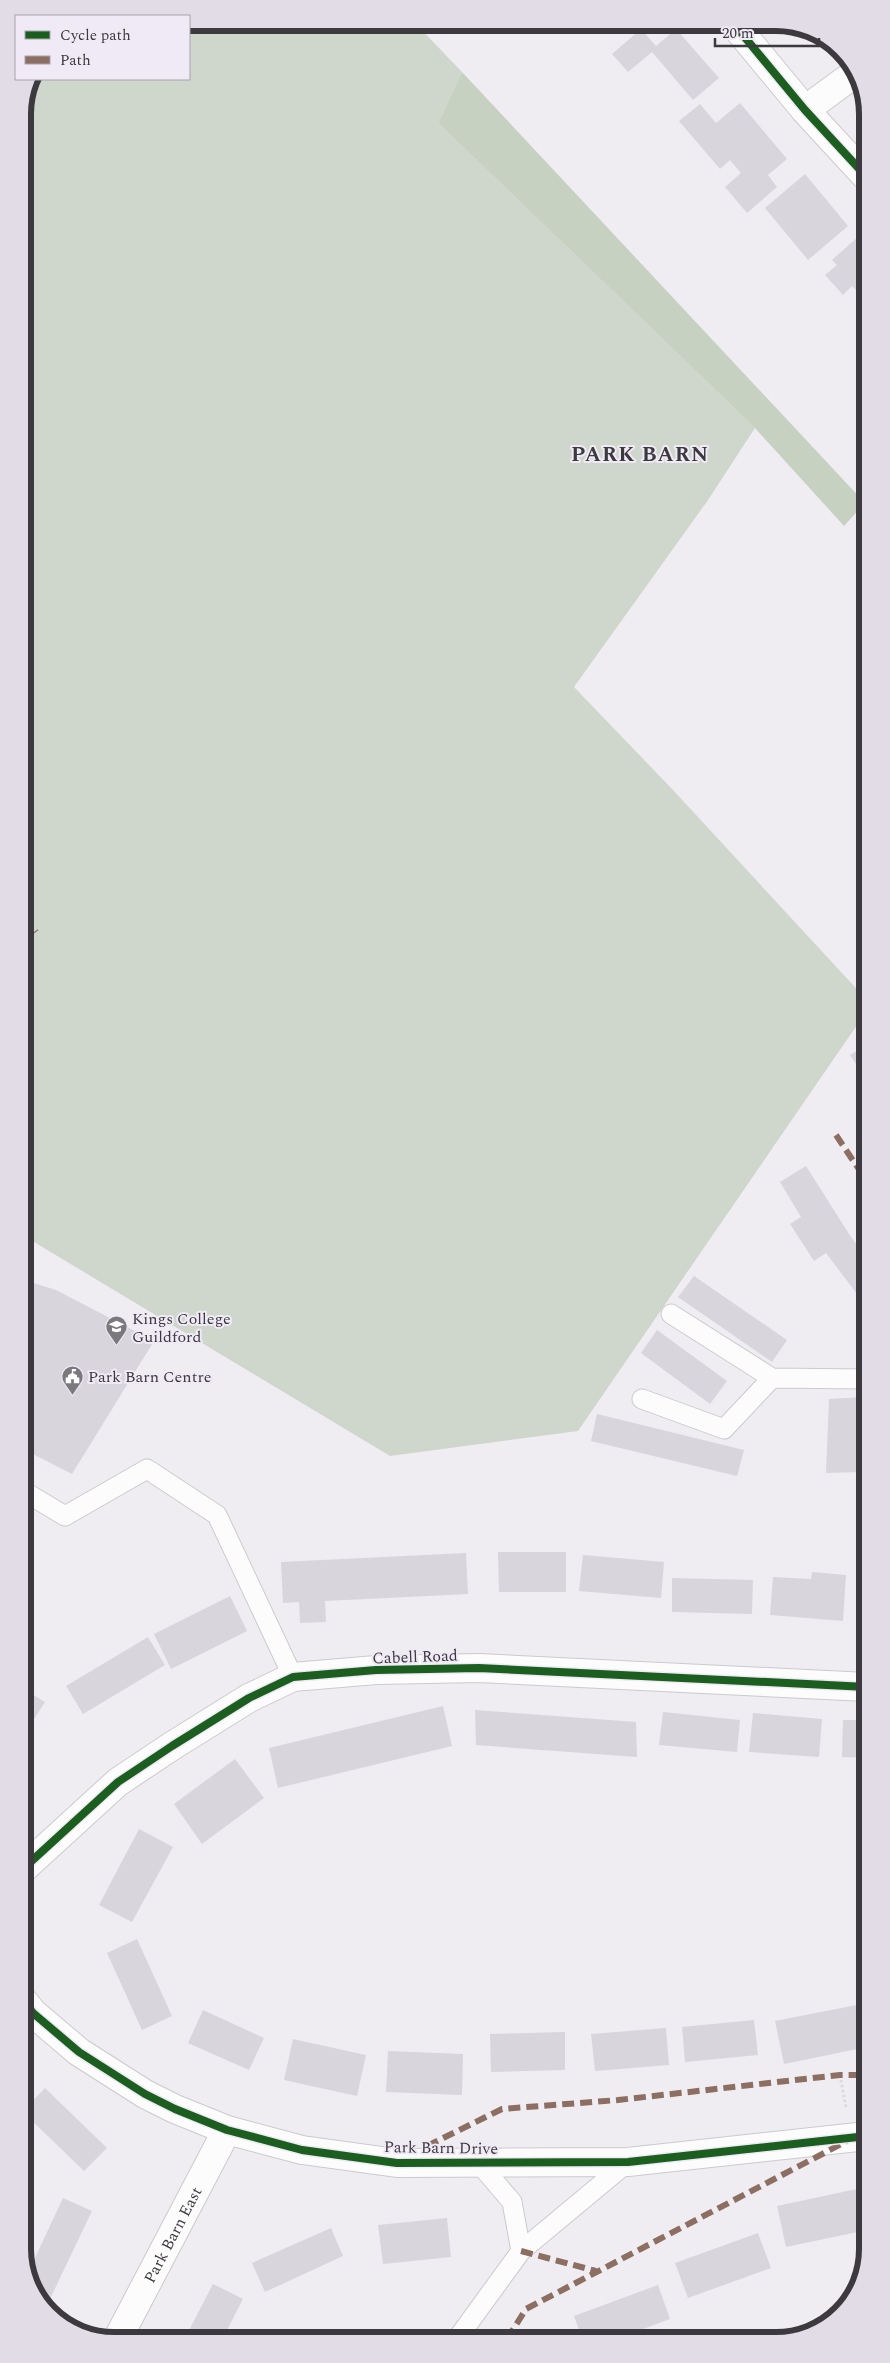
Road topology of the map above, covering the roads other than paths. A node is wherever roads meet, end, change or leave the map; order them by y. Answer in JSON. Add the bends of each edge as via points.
{"nodes":[{"id":1,"x":740,"y":31,"type":"edge"},
{"id":2,"x":850,"y":77,"type":"edge"},
{"id":3,"x":805,"y":110,"type":"junction"},
{"id":4,"x":859,"y":169,"type":"edge"},
{"id":5,"x":671,"y":1314,"type":"dead end"},
{"id":6,"x":772,"y":1378,"type":"junction"},
{"id":7,"x":859,"y":1379,"type":"edge"},
{"id":8,"x":642,"y":1399,"type":"dead end"},
{"id":9,"x":31,"y":1496,"type":"edge"},
{"id":10,"x":293,"y":1677,"type":"junction"},
{"id":11,"x":859,"y":1687,"type":"edge"},
{"id":12,"x":31,"y":1861,"type":"edge"},
{"id":13,"x":31,"y":2010,"type":"edge"},
{"id":14,"x":227,"y":2130,"type":"junction"},
{"id":15,"x":859,"y":2137,"type":"edge"},
{"id":16,"x":478,"y":2162,"type":"junction"},
{"id":17,"x":628,"y":2162,"type":"junction"},
{"id":18,"x":521,"y":2251,"type":"junction"},
{"id":19,"x":121,"y":2332,"type":"edge"},
{"id":20,"x":462,"y":2332,"type":"edge"}],
"edges":[{"from":1,"to":3,"type":"street"},
{"from":2,"to":3,"type":"street"},
{"from":3,"to":4,"type":"street"},
{"from":5,"to":6,"type":"lane"},
{"from":6,"to":7,"type":"lane"},
{"from":6,"to":8,"type":"lane","via":[[724,1429]]},
{"from":9,"to":10,"type":"lane","via":[[65,1516],[148,1469],[217,1515]]},
{"from":10,"to":11,"type":"street","name":"Cabell Road","via":[[376,1670],[479,1668]]},
{"from":10,"to":12,"type":"street","name":"Cabell Road","via":[[249,1698],[118,1782]]},
{"from":13,"to":14,"type":"street","name":"Park Barn Drive","via":[[79,2052],[119,2080],[175,2109]]},
{"from":14,"to":16,"type":"street","name":"Park Barn Drive","via":[[302,2150],[397,2163]]},
{"from":14,"to":19,"type":"street","name":"Park Barn East"},
{"from":15,"to":17,"type":"street","name":"Park Barn Drive"},
{"from":16,"to":17,"type":"street","name":"Park Barn Drive"},
{"from":16,"to":18,"type":"lane","name":"Park Barn Drive","via":[[512,2202]]},
{"from":17,"to":18,"type":"lane"},
{"from":18,"to":20,"type":"lane"}]}
